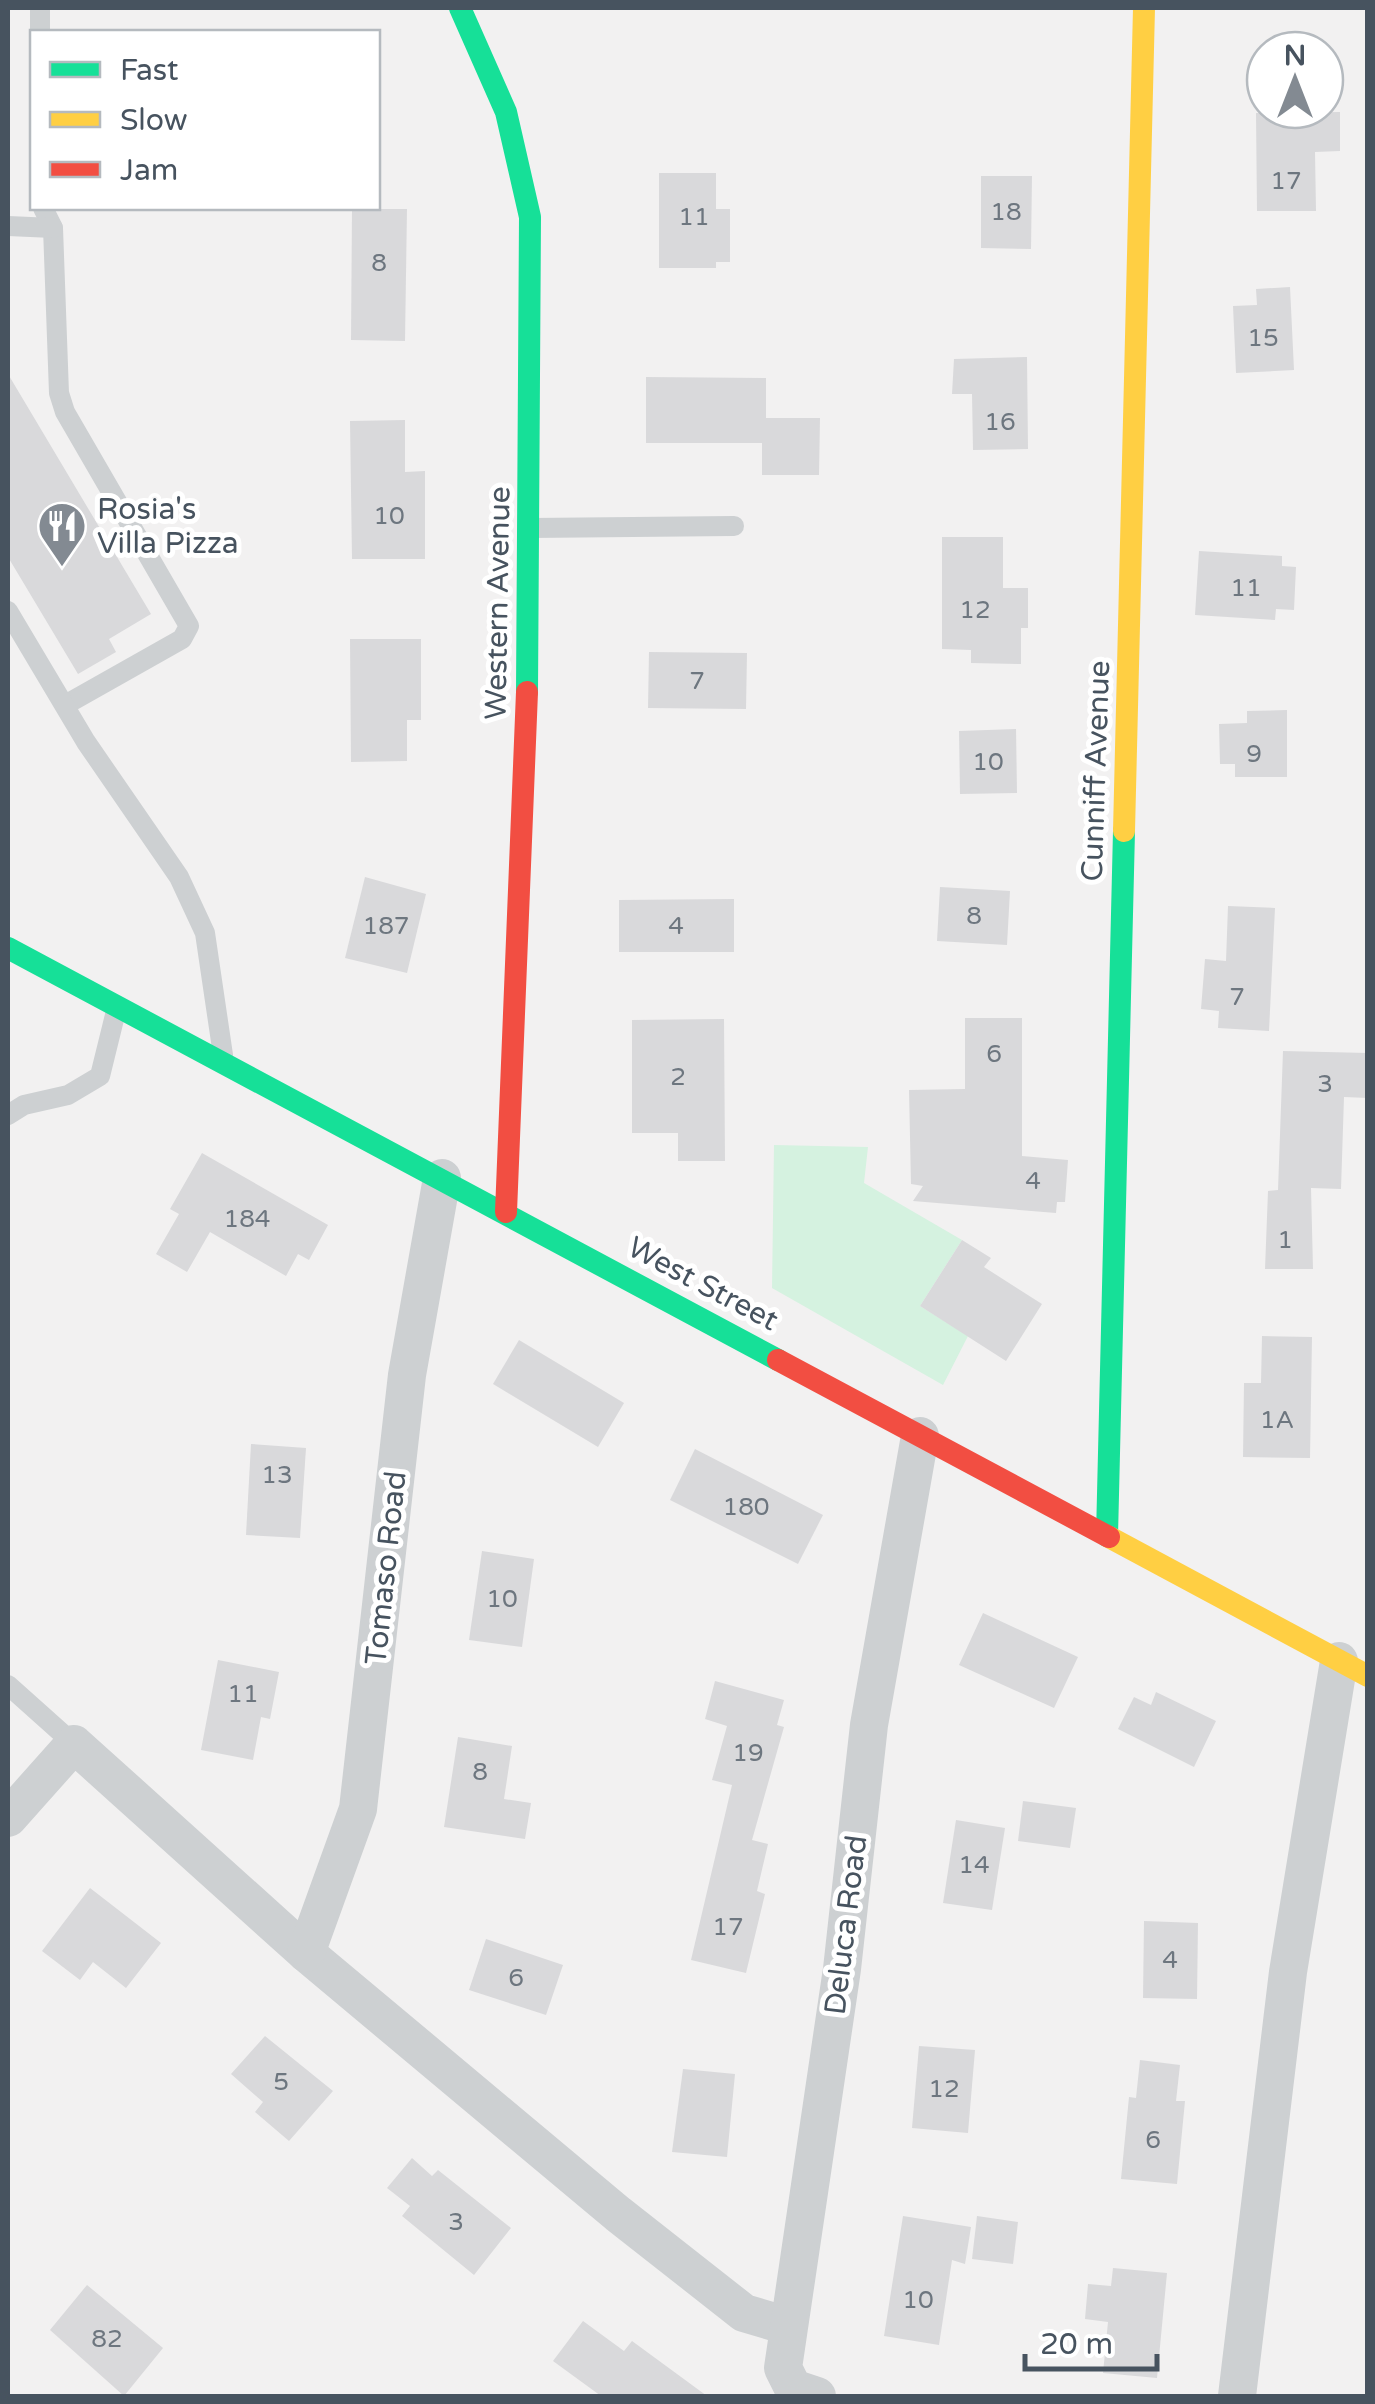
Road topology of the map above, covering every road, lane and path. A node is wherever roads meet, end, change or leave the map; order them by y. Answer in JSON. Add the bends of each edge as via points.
{"nodes":[{"id":1,"x":460,"y":8,"type":"edge"},
{"id":2,"x":1144,"y":8,"type":"edge"},
{"id":3,"x":44,"y":210,"type":"edge"},
{"id":4,"x":8,"y":226,"type":"edge"},
{"id":5,"x":53,"y":228,"type":"junction"},
{"id":6,"x":734,"y":526,"type":"dead end"},
{"id":7,"x":528,"y":528,"type":"junction"},
{"id":8,"x":8,"y":611,"type":"edge"},
{"id":9,"x":65,"y":705,"type":"junction"},
{"id":10,"x":8,"y":948,"type":"edge"},
{"id":11,"x":117,"y":1006,"type":"junction"},
{"id":12,"x":224,"y":1062,"type":"junction"},
{"id":13,"x":8,"y":1116,"type":"edge"},
{"id":14,"x":442,"y":1178,"type":"junction"},
{"id":15,"x":506,"y":1212,"type":"junction"},
{"id":16,"x":920,"y":1436,"type":"junction"},
{"id":17,"x":1107,"y":1536,"type":"junction"},
{"id":18,"x":1353,"y":1669,"type":"edge"},
{"id":19,"x":8,"y":1685,"type":"edge"},
{"id":20,"x":74,"y":1744,"type":"junction"},
{"id":21,"x":8,"y":1818,"type":"edge"},
{"id":22,"x":306,"y":1952,"type":"junction"},
{"id":23,"x":788,"y":2326,"type":"junction"},
{"id":24,"x":817,"y":2396,"type":"edge"},
{"id":25,"x":1237,"y":2396,"type":"edge"}],
"edges":[{"from":1,"to":7,"type":"street","name":"Western Avenue","via":[[506,112],[530,217]]},
{"from":2,"to":17,"type":"street","name":"Cunniff Avenue"},
{"from":3,"to":5,"type":"lane"},
{"from":4,"to":5,"type":"lane"},
{"from":5,"to":9,"type":"lane","via":[[64,412],[189,626],[182,640]]},
{"from":6,"to":7,"type":"lane"},
{"from":7,"to":15,"type":"street","name":"Western Avenue","via":[[524,850]]},
{"from":8,"to":9,"type":"lane"},
{"from":9,"to":12,"type":"lane","via":[[179,877],[205,932]]},
{"from":10,"to":11,"type":"street","name":"West Street"},
{"from":11,"to":12,"type":"street","name":"West Street"},
{"from":11,"to":13,"type":"lane","via":[[100,1076]]},
{"from":12,"to":14,"type":"street","name":"West Street"},
{"from":14,"to":15,"type":"street","name":"West Street"},
{"from":14,"to":22,"type":"street","name":"Tomaso Road","via":[[407,1375],[358,1809]]},
{"from":15,"to":16,"type":"street","name":"West Street"},
{"from":16,"to":17,"type":"street","name":"West Street"},
{"from":16,"to":23,"type":"street","name":"Deluca Road","via":[[869,1725],[842,1968]]},
{"from":17,"to":18,"type":"street","name":"West Street"},
{"from":18,"to":25,"type":"street","via":[[1288,1972]]},
{"from":19,"to":20,"type":"lane"},
{"from":20,"to":21,"type":"street"},
{"from":20,"to":22,"type":"street"},
{"from":22,"to":23,"type":"street","via":[[744,2313]]},
{"from":23,"to":24,"type":"street","name":"Deluca Road","via":[[782,2368],[793,2388]]}]}
